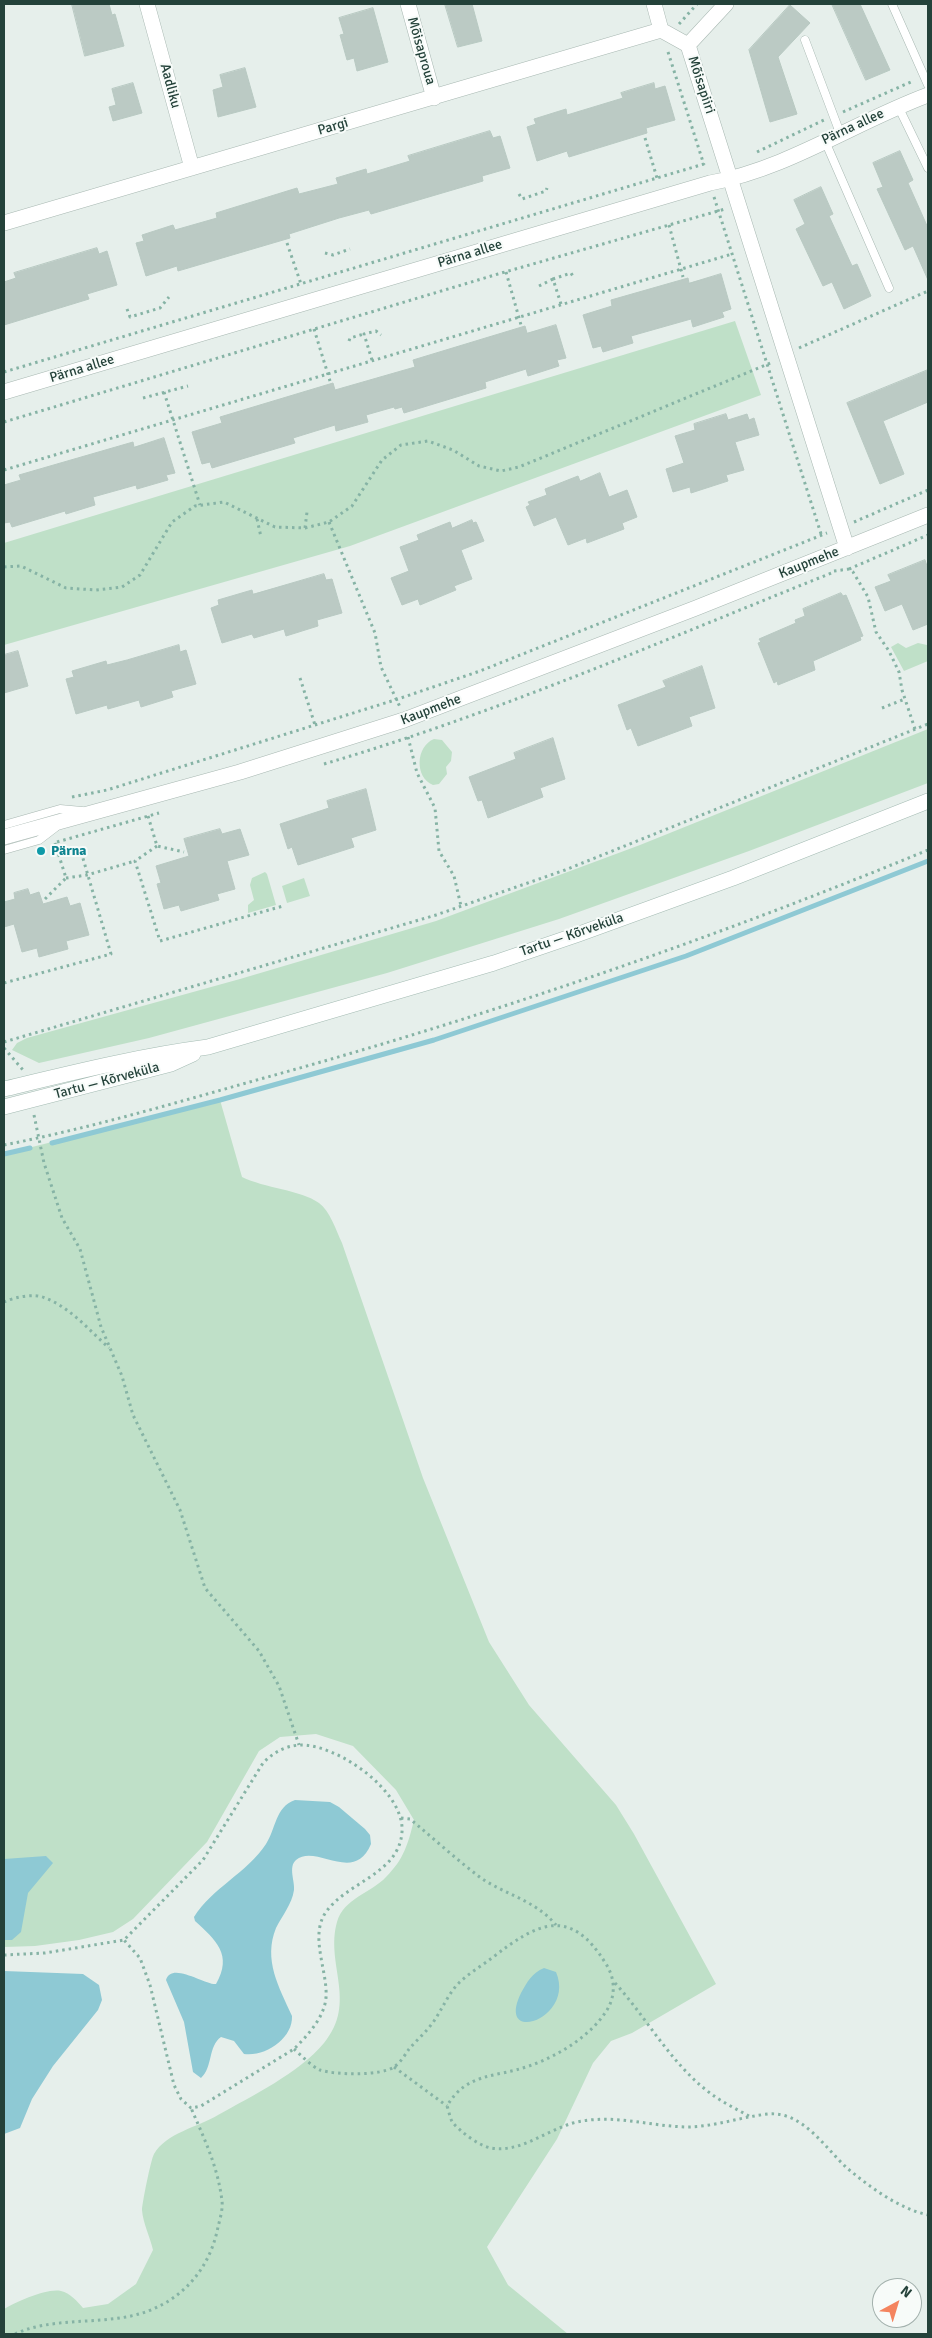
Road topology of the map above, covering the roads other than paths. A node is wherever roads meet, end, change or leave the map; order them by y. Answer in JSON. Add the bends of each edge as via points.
{"nodes":[{"id":1,"x":147,"y":4,"type":"edge"},
{"id":2,"x":408,"y":4,"type":"edge"},
{"id":3,"x":654,"y":4,"type":"edge"},
{"id":4,"x":726,"y":4,"type":"edge"},
{"id":5,"x":892,"y":4,"type":"edge"},
{"id":6,"x":667,"y":33,"type":"junction"},
{"id":7,"x":805,"y":40,"type":"dead end"},
{"id":8,"x":688,"y":45,"type":"junction"},
{"id":9,"x":928,"y":85,"type":"edge"},
{"id":10,"x":928,"y":94,"type":"edge"},
{"id":11,"x":434,"y":98,"type":"junction"},
{"id":12,"x":898,"y":106,"type":"junction"},
{"id":13,"x":840,"y":133,"type":"junction"},
{"id":14,"x":824,"y":140,"type":"junction"},
{"id":15,"x":192,"y":168,"type":"junction"},
{"id":16,"x":928,"y":168,"type":"edge"},
{"id":17,"x":732,"y":179,"type":"junction"},
{"id":18,"x":4,"y":222,"type":"edge"},
{"id":19,"x":889,"y":288,"type":"dead end"},
{"id":20,"x":4,"y":392,"type":"edge"},
{"id":21,"x":928,"y":515,"type":"edge"},
{"id":22,"x":847,"y":548,"type":"junction"},
{"id":23,"x":928,"y":801,"type":"edge"},
{"id":24,"x":94,"y":812,"type":"junction"},
{"id":25,"x":62,"y":821,"type":"junction"},
{"id":26,"x":4,"y":824,"type":"edge"},
{"id":27,"x":4,"y":837,"type":"edge"},
{"id":28,"x":4,"y":850,"type":"edge"},
{"id":29,"x":208,"y":1047,"type":"junction"},
{"id":30,"x":4,"y":1089,"type":"edge"},
{"id":31,"x":4,"y":1107,"type":"edge"}],
"edges":[{"from":1,"to":15,"type":"street","name":"Aadliku"},
{"from":2,"to":11,"type":"street","name":"Mõisaproua"},
{"from":3,"to":6,"type":"street"},
{"from":4,"to":8,"type":"street"},
{"from":5,"to":9,"type":"lane"},
{"from":6,"to":8,"type":"street","name":"Mõisapiiri"},
{"from":6,"to":11,"type":"street","name":"Pargi"},
{"from":7,"to":13,"type":"lane"},
{"from":8,"to":17,"type":"street","name":"Mõisapiiri"},
{"from":10,"to":12,"type":"street","name":"Pärna allee"},
{"from":11,"to":15,"type":"street","name":"Pargi"},
{"from":12,"to":13,"type":"street","name":"Pärna allee"},
{"from":12,"to":16,"type":"lane"},
{"from":13,"to":14,"type":"street","name":"Pärna allee"},
{"from":14,"to":17,"type":"street","name":"Pärna allee"},
{"from":14,"to":19,"type":"lane"},
{"from":15,"to":18,"type":"street","name":"Pargi"},
{"from":17,"to":20,"type":"street","name":"Pärna allee"},
{"from":17,"to":22,"type":"street","name":"Kaupmehe"},
{"from":21,"to":22,"type":"street","name":"Kaupmehe"},
{"from":22,"to":24,"type":"street","name":"Kaupmehe","via":[[404,720],[240,772]]},
{"from":23,"to":29,"type":"street","name":"Tartu — Kõrveküla","via":[[579,934],[494,963]]},
{"from":24,"to":25,"type":"street","name":"Kaupmehe"},
{"from":24,"to":26,"type":"lane","via":[[60,809]]},
{"from":25,"to":27,"type":"street","name":"Kaupmehe"},
{"from":25,"to":28,"type":"lane","via":[[39,840]]},
{"from":29,"to":30,"type":"street","name":"Tartu — Kõrveküla","via":[[125,1061]]},
{"from":29,"to":31,"type":"street","name":"Tartu — Kõrveküla","via":[[171,1064]]}]}
